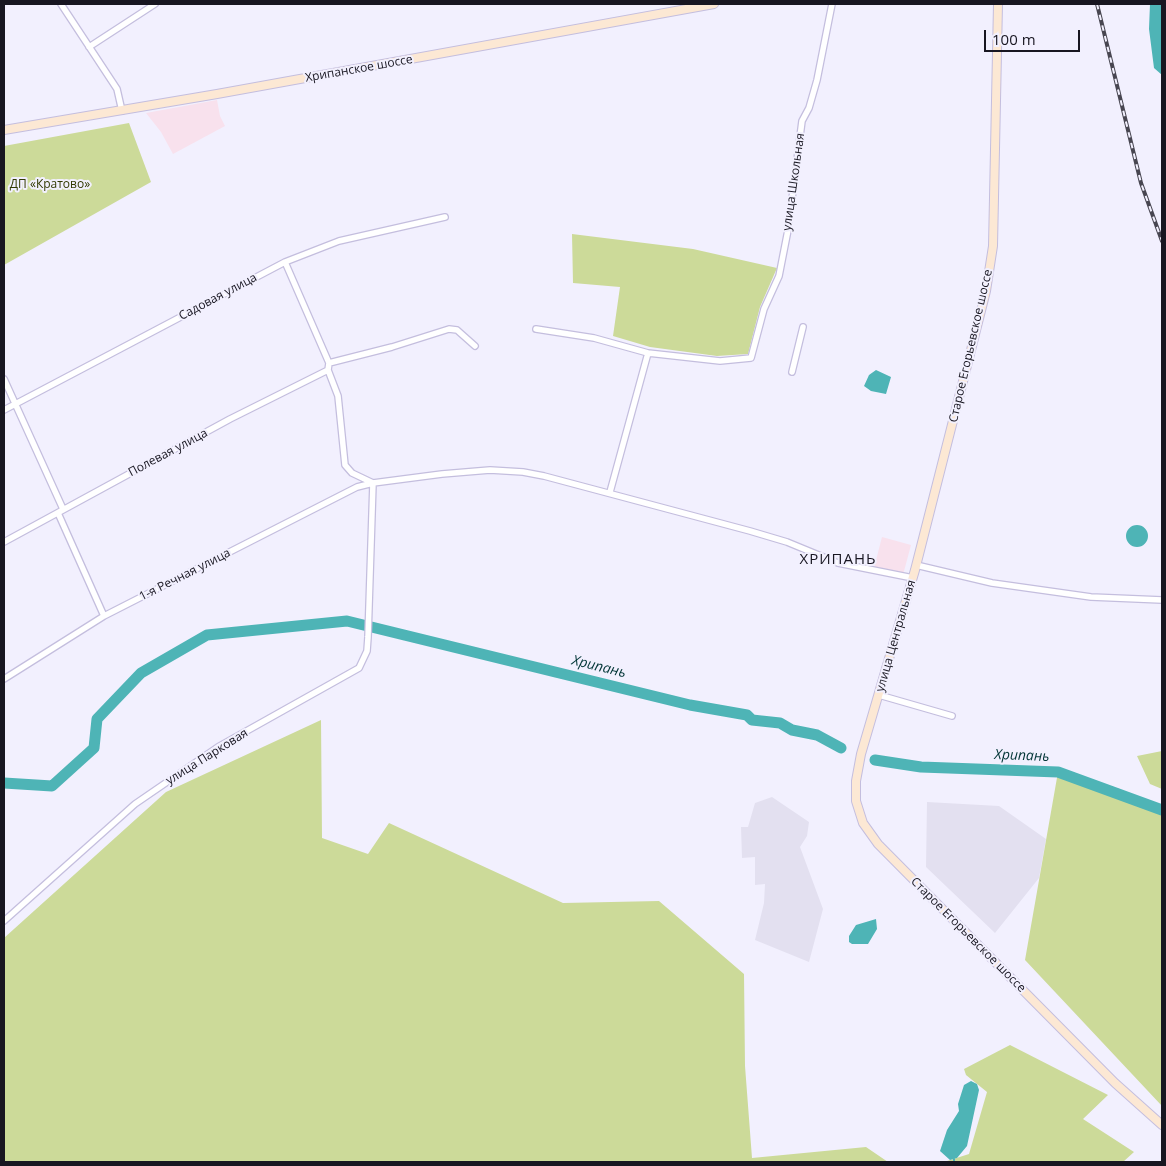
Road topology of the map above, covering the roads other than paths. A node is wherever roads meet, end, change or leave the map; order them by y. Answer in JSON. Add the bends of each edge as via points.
{"nodes":[{"id":1,"x":61,"y":4,"type":"edge"},
{"id":2,"x":155,"y":4,"type":"edge"},
{"id":3,"x":714,"y":4,"type":"edge"},
{"id":4,"x":832,"y":4,"type":"edge"},
{"id":5,"x":998,"y":4,"type":"edge"},
{"id":6,"x":89,"y":47,"type":"junction"},
{"id":7,"x":122,"y":111,"type":"junction"},
{"id":8,"x":4,"y":130,"type":"edge"},
{"id":9,"x":445,"y":217,"type":"dead end"},
{"id":10,"x":285,"y":262,"type":"junction"},
{"id":11,"x":803,"y":327,"type":"dead end"},
{"id":12,"x":536,"y":329,"type":"dead end"},
{"id":13,"x":475,"y":346,"type":"dead end"},
{"id":14,"x":648,"y":353,"type":"junction"},
{"id":15,"x":328,"y":367,"type":"junction"},
{"id":16,"x":792,"y":372,"type":"dead end"},
{"id":17,"x":4,"y":379,"type":"edge"},
{"id":18,"x":15,"y":404,"type":"junction"},
{"id":19,"x":4,"y":410,"type":"edge"},
{"id":20,"x":373,"y":483,"type":"junction"},
{"id":21,"x":610,"y":492,"type":"junction"},
{"id":22,"x":61,"y":511,"type":"junction"},
{"id":23,"x":4,"y":542,"type":"edge"},
{"id":24,"x":916,"y":565,"type":"junction"},
{"id":25,"x":913,"y":578,"type":"junction"},
{"id":26,"x":1162,"y":600,"type":"edge"},
{"id":27,"x":104,"y":616,"type":"junction"},
{"id":28,"x":4,"y":679,"type":"edge"},
{"id":29,"x":879,"y":694,"type":"junction"},
{"id":30,"x":876,"y":708,"type":"joint"},
{"id":31,"x":952,"y":716,"type":"dead end"},
{"id":32,"x":4,"y":921,"type":"edge"},
{"id":33,"x":1162,"y":1125,"type":"edge"}],
"edges":[{"from":1,"to":6,"type":"street"},
{"from":2,"to":6,"type":"street"},
{"from":3,"to":7,"type":"main road","name":"Хрипанское шоссе"},
{"from":4,"to":14,"type":"street","name":"улица Школьная","via":[[817,80],[802,121],[779,276],[764,308],[751,358],[720,361]]},
{"from":5,"to":24,"type":"main road","name":"Старое Егорьевское шоссе","via":[[990,270]]},
{"from":6,"to":7,"type":"street","via":[[117,89]]},
{"from":7,"to":8,"type":"main road","name":"Хрипанское шоссе"},
{"from":9,"to":10,"type":"street","name":"Садовая улица","via":[[339,241]]},
{"from":10,"to":15,"type":"street"},
{"from":10,"to":18,"type":"street","name":"Садовая улица"},
{"from":11,"to":16,"type":"street"},
{"from":12,"to":14,"type":"street","via":[[594,338]]},
{"from":13,"to":15,"type":"street","name":"Полевая улица","via":[[457,330],[449,329]]},
{"from":14,"to":21,"type":"street"},
{"from":15,"to":20,"type":"street","via":[[338,396],[345,465],[352,473]]},
{"from":15,"to":22,"type":"street","name":"Полевая улица"},
{"from":17,"to":18,"type":"street"},
{"from":18,"to":19,"type":"street","name":"Садовая улица"},
{"from":18,"to":22,"type":"street"},
{"from":20,"to":21,"type":"street","name":"1-я Речная улица","via":[[490,470],[530,473]]},
{"from":20,"to":27,"type":"street","name":"1-я Речная улица","via":[[308,511]]},
{"from":20,"to":32,"type":"street","name":"улица Парковая","via":[[368,637],[360,668],[210,752],[122,814]]},
{"from":21,"to":25,"type":"street","name":"1-я Речная улица","via":[[786,542],[838,563]]},
{"from":22,"to":23,"type":"street","name":"Полевая улица"},
{"from":22,"to":27,"type":"street"},
{"from":24,"to":25,"type":"main road","name":"улица Центральная"},
{"from":24,"to":26,"type":"street","via":[[1002,584],[1091,597]]},
{"from":25,"to":29,"type":"main road","name":"улица Центральная"},
{"from":27,"to":28,"type":"street","name":"1-я Речная улица"},
{"from":29,"to":30,"type":"main road","name":"улица Центральная"},
{"from":29,"to":31,"type":"street"},
{"from":30,"to":33,"type":"main road","name":"Старое Егорьевское шоссе","via":[[861,754],[856,801],[863,822],[878,844],[1108,1076]]}]}
